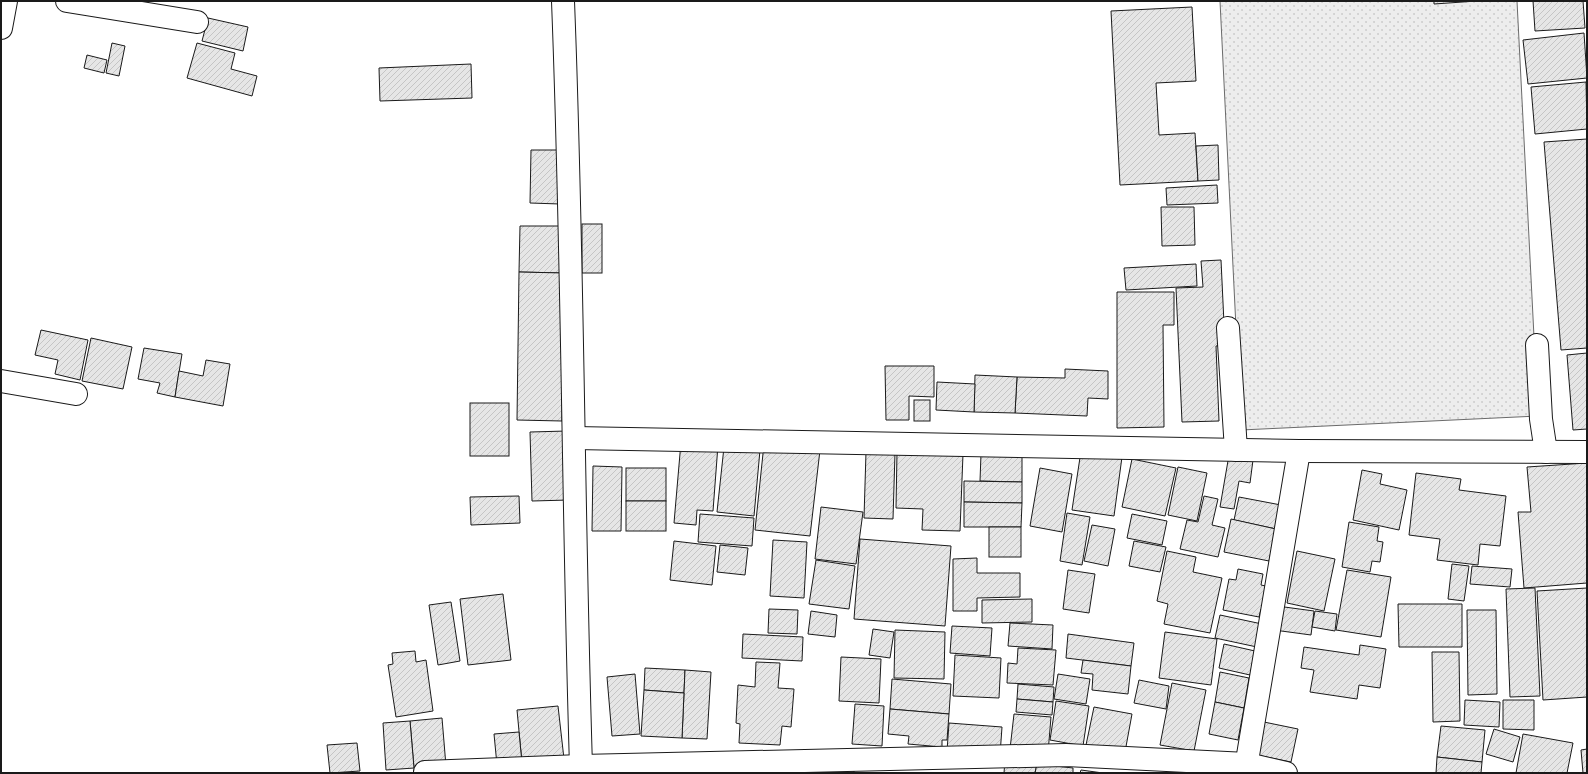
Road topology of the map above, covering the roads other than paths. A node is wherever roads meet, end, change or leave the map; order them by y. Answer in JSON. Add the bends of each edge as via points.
{"nodes":[{"id":1,"x":6,"y":1,"type":"edge"},
{"id":2,"x":67,"y":1,"type":"edge"},
{"id":3,"x":563,"y":1,"type":"edge"},
{"id":4,"x":197,"y":22,"type":"dead end"},
{"id":5,"x":1,"y":28,"type":"edge"},
{"id":6,"x":1228,"y":328,"type":"dead end"},
{"id":7,"x":1537,"y":345,"type":"dead end"},
{"id":8,"x":1,"y":381,"type":"edge"},
{"id":9,"x":76,"y":394,"type":"dead end"},
{"id":10,"x":575,"y":438,"type":"junction"},
{"id":11,"x":1236,"y":450,"type":"junction"},
{"id":12,"x":1299,"y":451,"type":"junction"},
{"id":13,"x":1546,"y":452,"type":"junction"},
{"id":14,"x":1587,"y":452,"type":"edge"},
{"id":15,"x":582,"y":769,"type":"edge"},
{"id":16,"x":1246,"y":769,"type":"edge"},
{"id":17,"x":425,"y":772,"type":"edge"},
{"id":18,"x":1286,"y":773,"type":"edge"}],
"edges":[{"from":1,"to":5,"type":"street"},
{"from":2,"to":4,"type":"street"},
{"from":3,"to":10,"type":"street"},
{"from":6,"to":11,"type":"street"},
{"from":7,"to":13,"type":"street","via":[[1541,419]]},
{"from":8,"to":9,"type":"street"},
{"from":10,"to":11,"type":"street"},
{"from":10,"to":15,"type":"street","via":[[577,653]]},
{"from":11,"to":12,"type":"street"},
{"from":12,"to":13,"type":"street"},
{"from":12,"to":16,"type":"street"},
{"from":13,"to":14,"type":"street"},
{"from":15,"to":16,"type":"street","via":[[1066,755]]},
{"from":15,"to":17,"type":"street"},
{"from":16,"to":18,"type":"street"}]}
